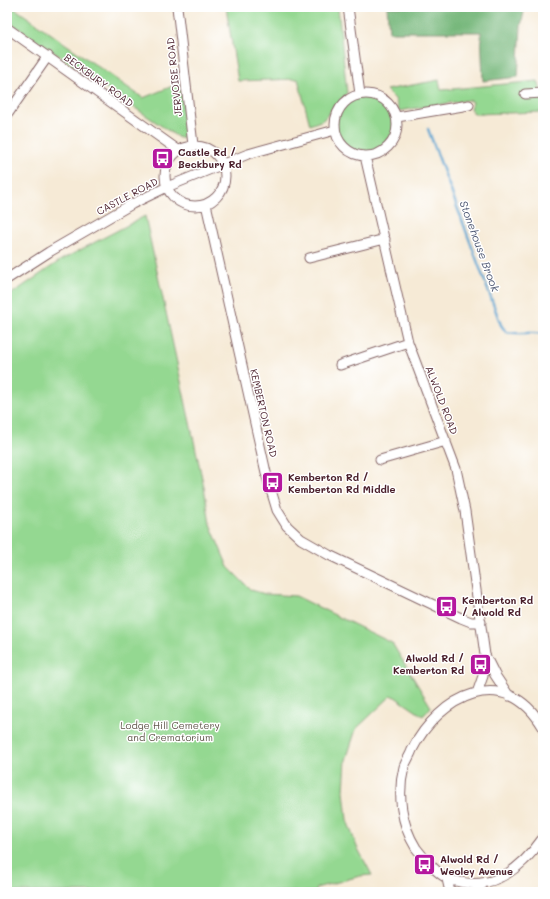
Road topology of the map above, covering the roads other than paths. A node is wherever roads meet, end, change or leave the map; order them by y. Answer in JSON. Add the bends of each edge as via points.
{"nodes":[{"id":1,"x":177,"y":7,"type":"edge"},
{"id":2,"x":348,"y":7,"type":"edge"},
{"id":3,"x":7,"y":28,"type":"edge"},
{"id":4,"x":48,"y":56,"type":"junction"},
{"id":5,"x":543,"y":93,"type":"edge"},
{"id":6,"x":360,"y":94,"type":"junction"},
{"id":7,"x":525,"y":94,"type":"dead end"},
{"id":8,"x":469,"y":105,"type":"dead end"},
{"id":9,"x":7,"y":114,"type":"edge"},
{"id":10,"x":397,"y":117,"type":"junction"},
{"id":11,"x":335,"y":130,"type":"junction"},
{"id":12,"x":193,"y":145,"type":"junction"},
{"id":13,"x":178,"y":150,"type":"junction"},
{"id":14,"x":365,"y":156,"type":"junction"},
{"id":15,"x":222,"y":164,"type":"junction"},
{"id":16,"x":167,"y":187,"type":"junction"},
{"id":17,"x":206,"y":204,"type":"junction"},
{"id":18,"x":384,"y":239,"type":"junction"},
{"id":19,"x":309,"y":258,"type":"dead end"},
{"id":20,"x":7,"y":279,"type":"edge"},
{"id":21,"x":408,"y":342,"type":"junction"},
{"id":22,"x":340,"y":365,"type":"dead end"},
{"id":23,"x":446,"y":441,"type":"junction"},
{"id":24,"x":380,"y":460,"type":"dead end"},
{"id":25,"x":481,"y":622,"type":"junction"},
{"id":26,"x":485,"y":654,"type":"junction"},
{"id":27,"x":477,"y":692,"type":"junction"},
{"id":28,"x":508,"y":696,"type":"junction"},
{"id":29,"x":543,"y":727,"type":"edge"},
{"id":30,"x":543,"y":838,"type":"edge"},
{"id":31,"x":447,"y":879,"type":"junction"},
{"id":32,"x":483,"y":884,"type":"junction"},
{"id":33,"x":450,"y":892,"type":"edge"},
{"id":34,"x":472,"y":892,"type":"edge"}],
"edges":[{"from":1,"to":12,"type":"street","name":"JERVOISE ROAD"},
{"from":2,"to":6,"type":"street"},
{"from":3,"to":4,"type":"street","name":"BECKBURY ROAD"},
{"from":4,"to":9,"type":"street"},
{"from":4,"to":13,"type":"street","name":"BECKBURY ROAD"},
{"from":5,"to":7,"type":"street"},
{"from":6,"to":10,"type":"street","via":[[382,98]]},
{"from":6,"to":11,"type":"street","via":[[344,103],[338,112]]},
{"from":8,"to":10,"type":"street"},
{"from":10,"to":14,"type":"street","via":[[394,139],[387,148],[377,154]]},
{"from":11,"to":14,"type":"street","via":[[343,146],[354,154]]},
{"from":11,"to":15,"type":"street","name":"CASTLE ROAD","via":[[248,154]]},
{"from":12,"to":13,"type":"street"},
{"from":12,"to":15,"type":"street","via":[[214,152]]},
{"from":13,"to":16,"type":"street","via":[[169,159],[165,171]]},
{"from":14,"to":18,"type":"street","name":"ALWOLD ROAD"},
{"from":15,"to":16,"type":"street","name":"CASTLE ROAD"},
{"from":15,"to":17,"type":"street","via":[[226,177],[224,187]]},
{"from":16,"to":17,"type":"street","via":[[174,198],[183,204]]},
{"from":16,"to":20,"type":"street","name":"CASTLE ROAD","via":[[55,248]]},
{"from":17,"to":25,"type":"street","name":"KEMBERTON ROAD","via":[[276,510],[287,526],[301,539],[329,555],[461,618]]},
{"from":18,"to":19,"type":"street"},
{"from":18,"to":21,"type":"street","name":"ALWOLD ROAD"},
{"from":21,"to":22,"type":"street"},
{"from":21,"to":23,"type":"street","name":"ALWOLD ROAD"},
{"from":23,"to":24,"type":"street"},
{"from":23,"to":25,"type":"street","name":"ALWOLD ROAD","via":[[456,469],[465,511]]},
{"from":25,"to":26,"type":"street","name":"ALWOLD ROAD"},
{"from":26,"to":27,"type":"street","name":"ALWOLD ROAD","via":[[484,676]]},
{"from":26,"to":28,"type":"street","name":"ALWOLD ROAD"},
{"from":27,"to":28,"type":"street","via":[[498,692]]},
{"from":27,"to":31,"type":"street","via":[[460,699],[434,718],[417,740],[405,765],[402,779],[401,804],[409,837],[421,855]]},
{"from":28,"to":29,"type":"street","via":[[526,705]]},
{"from":30,"to":32,"type":"street","via":[[521,864],[504,876]]},
{"from":31,"to":32,"type":"street"},
{"from":31,"to":33,"type":"street"},
{"from":32,"to":34,"type":"street"}]}
